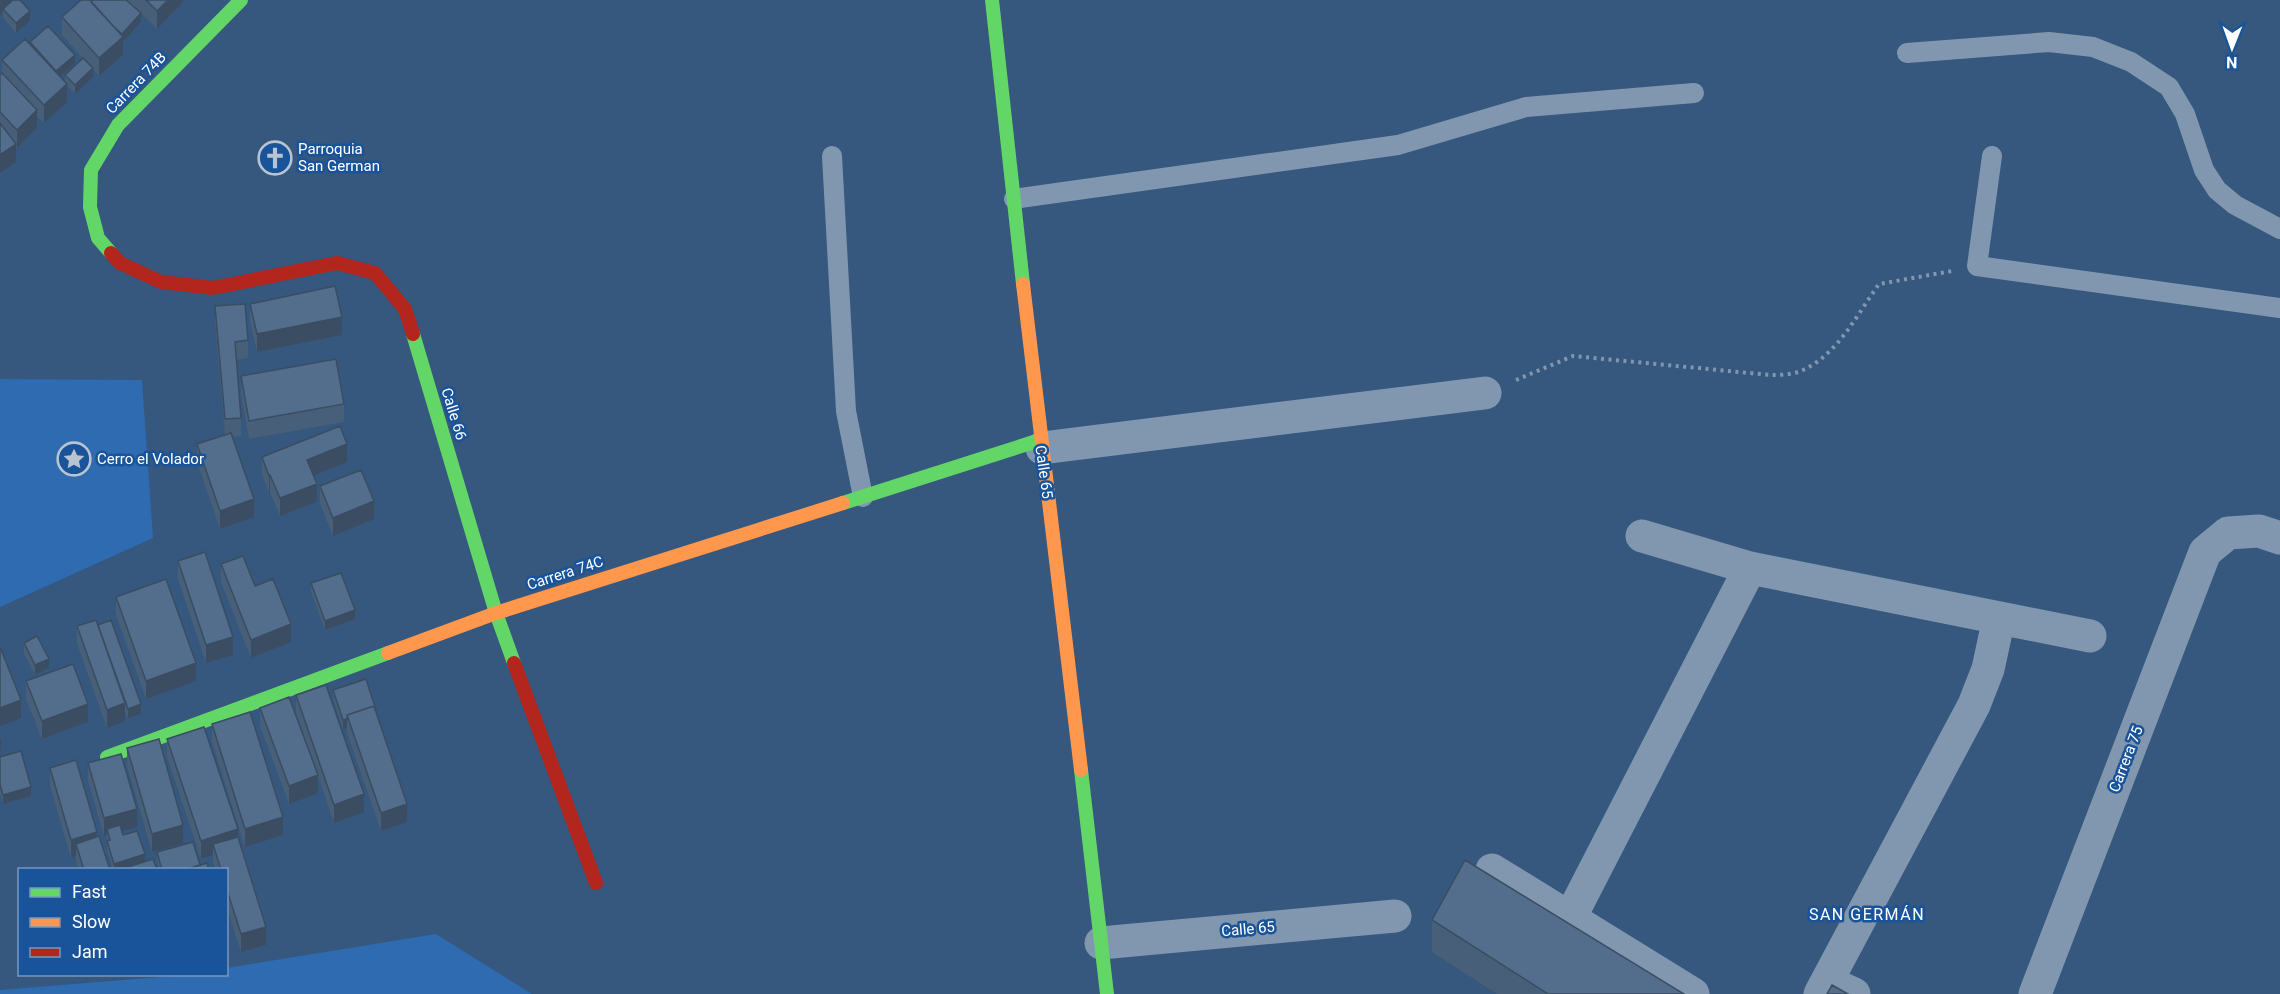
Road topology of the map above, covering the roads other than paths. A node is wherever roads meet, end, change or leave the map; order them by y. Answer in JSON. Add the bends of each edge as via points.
{"nodes":[{"id":1,"x":242,"y":0,"type":"edge"},
{"id":2,"x":992,"y":0,"type":"edge"},
{"id":3,"x":1907,"y":53,"type":"dead end"},
{"id":4,"x":1694,"y":93,"type":"dead end"},
{"id":5,"x":832,"y":156,"type":"dead end"},
{"id":6,"x":1992,"y":156,"type":"dead end"},
{"id":7,"x":1014,"y":199,"type":"junction"},
{"id":8,"x":90,"y":207,"type":"joint"},
{"id":9,"x":2280,"y":229,"type":"edge"},
{"id":10,"x":2280,"y":308,"type":"edge"},
{"id":11,"x":1485,"y":393,"type":"road end"},
{"id":12,"x":1041,"y":444,"type":"junction"},
{"id":13,"x":863,"y":496,"type":"junction"},
{"id":14,"x":1642,"y":536,"type":"dead end"},
{"id":15,"x":2280,"y":538,"type":"edge"},
{"id":16,"x":1750,"y":568,"type":"junction"},
{"id":17,"x":496,"y":612,"type":"junction"},
{"id":18,"x":1999,"y":618,"type":"junction"},
{"id":19,"x":2090,"y":636,"type":"dead end"},
{"id":20,"x":107,"y":757,"type":"edge"},
{"id":21,"x":1492,"y":870,"type":"dead end"},
{"id":22,"x":596,"y":883,"type":"dead end"},
{"id":23,"x":1395,"y":916,"type":"dead end"},
{"id":24,"x":1570,"y":918,"type":"junction"},
{"id":25,"x":1101,"y":943,"type":"junction"},
{"id":26,"x":1834,"y":990,"type":"edge"},
{"id":27,"x":1107,"y":994,"type":"edge"},
{"id":28,"x":1693,"y":994,"type":"edge"},
{"id":29,"x":2035,"y":994,"type":"edge"}],
"edges":[{"from":1,"to":8,"type":"street","name":"Carrera 74B","via":[[118,125],[91,170]]},
{"from":2,"to":7,"type":"street","name":"Calle 65"},
{"from":3,"to":9,"type":"lane","via":[[2049,42],[2093,47],[2131,62],[2169,87],[2185,114],[2204,170],[2217,190],[2235,205]]},
{"from":4,"to":7,"type":"lane","via":[[1526,107],[1398,145]]},
{"from":5,"to":13,"type":"lane","via":[[846,411]]},
{"from":6,"to":10,"type":"lane","via":[[1977,266]]},
{"from":7,"to":12,"type":"street","name":"Calle 65"},
{"from":8,"to":17,"type":"street","name":"Calle 66","via":[[99,238],[120,263],[161,282],[213,288],[337,263],[375,273],[405,309]]},
{"from":11,"to":12,"type":"street"},
{"from":12,"to":13,"type":"street","name":"Carrera 74C"},
{"from":12,"to":25,"type":"street","name":"Calle 65"},
{"from":13,"to":17,"type":"street","name":"Carrera 74C"},
{"from":14,"to":16,"type":"street"},
{"from":15,"to":29,"type":"street","name":"Carrera 75","via":[[2259,531],[2228,533],[2205,552]]},
{"from":16,"to":18,"type":"street"},
{"from":16,"to":24,"type":"street"},
{"from":17,"to":20,"type":"street","name":"Carrera 74C"},
{"from":17,"to":22,"type":"street","name":"Calle 66"},
{"from":18,"to":19,"type":"street"},
{"from":18,"to":26,"type":"street","via":[[1988,669],[1974,705]]},
{"from":21,"to":24,"type":"street"},
{"from":23,"to":25,"type":"street","name":"Calle 65"},
{"from":24,"to":28,"type":"street"},
{"from":25,"to":27,"type":"street","name":"Calle 65"}]}
